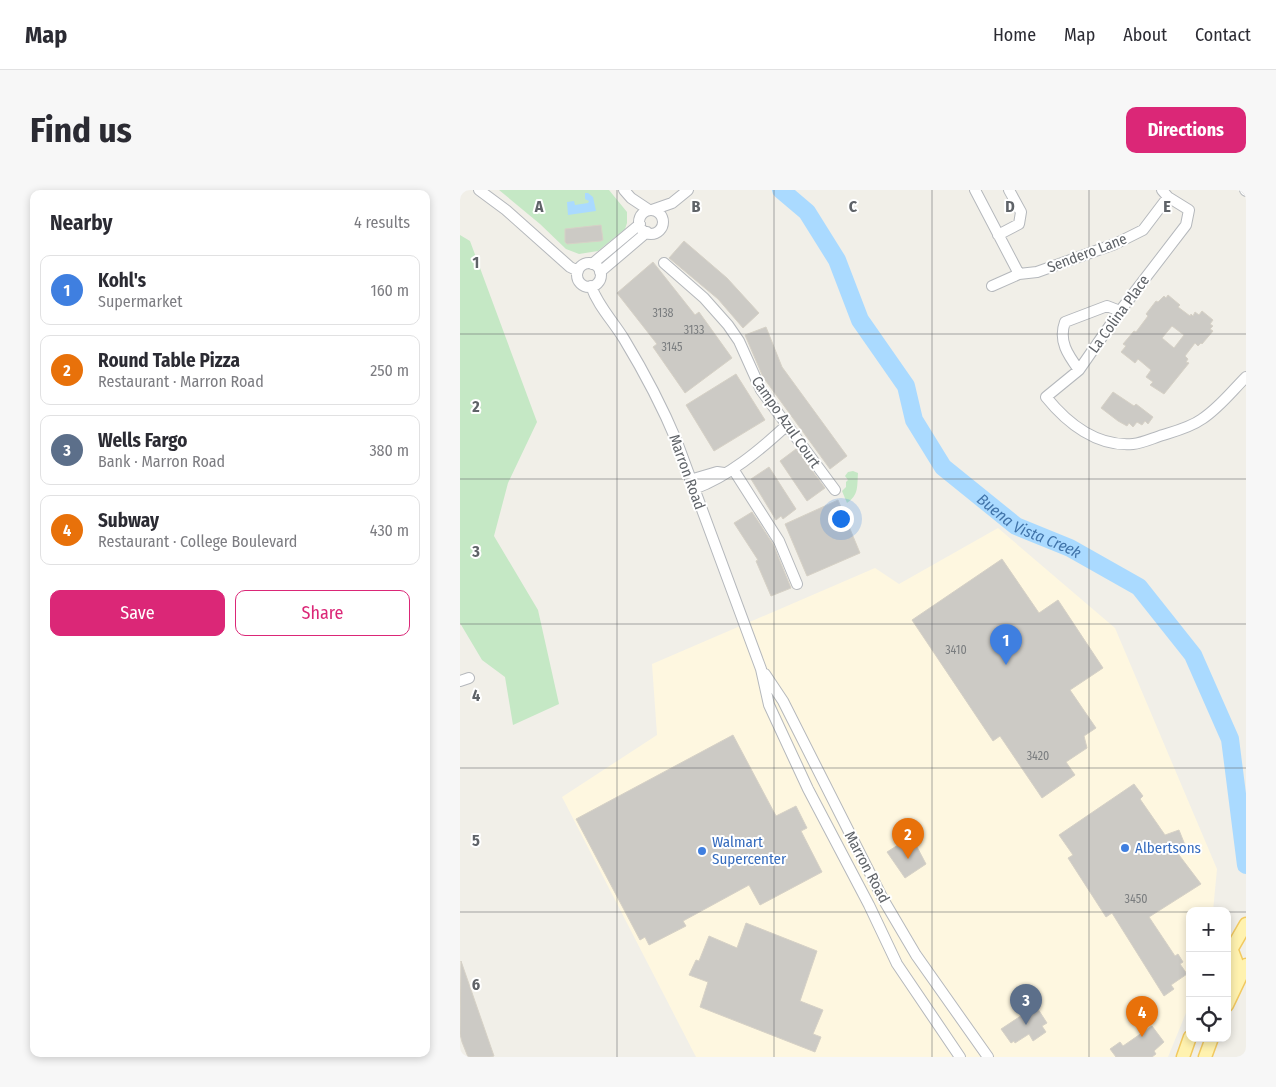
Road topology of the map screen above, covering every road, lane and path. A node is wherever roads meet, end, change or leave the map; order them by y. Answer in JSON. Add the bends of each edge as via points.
{"nodes":[{"id":1,"x":479,"y":190,"type":"edge"},
{"id":2,"x":975,"y":190,"type":"edge"},
{"id":3,"x":1009,"y":190,"type":"edge"},
{"id":4,"x":684,"y":193,"type":"edge"},
{"id":5,"x":1165,"y":193,"type":"edge"},
{"id":6,"x":628,"y":194,"type":"edge"},
{"id":7,"x":672,"y":203,"type":"junction"},
{"id":8,"x":650,"y":210,"type":"junction"},
{"id":9,"x":662,"y":220,"type":"junction"},
{"id":10,"x":642,"y":225,"type":"junction"},
{"id":11,"x":998,"y":235,"type":"junction"},
{"id":12,"x":664,"y":263,"type":"dead end"},
{"id":13,"x":592,"y":264,"type":"junction"},
{"id":14,"x":578,"y":270,"type":"junction"},
{"id":15,"x":600,"y":272,"type":"junction"},
{"id":16,"x":1019,"y":274,"type":"junction"},
{"id":17,"x":592,"y":286,"type":"junction"},
{"id":18,"x":992,"y":286,"type":"dead end"},
{"id":19,"x":1120,"y":311,"type":"junction"},
{"id":20,"x":1079,"y":370,"type":"junction"},
{"id":21,"x":1246,"y":377,"type":"edge"},
{"id":22,"x":787,"y":425,"type":"junction"},
{"id":23,"x":728,"y":471,"type":"junction"},
{"id":24,"x":692,"y":484,"type":"junction"},
{"id":25,"x":835,"y":490,"type":"dead end"},
{"id":26,"x":797,"y":584,"type":"dead end"},
{"id":27,"x":762,"y":669,"type":"junction"},
{"id":28,"x":1246,"y":924,"type":"edge"},
{"id":29,"x":1231,"y":949,"type":"edge"},
{"id":30,"x":1231,"y":955,"type":"edge"},
{"id":31,"x":1246,"y":965,"type":"edge"},
{"id":32,"x":1231,"y":972,"type":"edge"},
{"id":33,"x":1231,"y":997,"type":"edge"},
{"id":34,"x":1188,"y":1042,"type":"edge"},
{"id":35,"x":1211,"y":1042,"type":"edge"},
{"id":36,"x":960,"y":1057,"type":"edge"},
{"id":37,"x":988,"y":1057,"type":"edge"},
{"id":38,"x":1183,"y":1057,"type":"edge"},
{"id":39,"x":1205,"y":1057,"type":"edge"}],
"edges":[{"from":1,"to":14,"type":"street","via":[[570,267]]},
{"from":2,"to":11,"type":"street"},
{"from":3,"to":11,"type":"street","via":[[1021,212],[1018,224]]},
{"from":4,"to":7,"type":"street"},
{"from":5,"to":16,"type":"street","name":"Sendero Lane","via":[[1143,230],[1115,244],[1037,272]]},
{"from":5,"to":19,"type":"street","name":"La Colina Place","via":[[1189,210],[1186,225]]},
{"from":6,"to":8,"type":"street"},
{"from":6,"to":10,"type":"street"},
{"from":7,"to":8,"type":"street"},
{"from":7,"to":9,"type":"street"},
{"from":8,"to":9,"type":"street","via":[[658,212]]},
{"from":8,"to":10,"type":"street","via":[[643,213]]},
{"from":9,"to":10,"type":"street","via":[[659,230],[653,233]]},
{"from":10,"to":13,"type":"street"},
{"from":10,"to":15,"type":"street"},
{"from":11,"to":16,"type":"street"},
{"from":12,"to":22,"type":"street","name":"Campo Azul Court","via":[[704,298],[738,341],[761,390]]},
{"from":13,"to":14,"type":"street","via":[[584,264]]},
{"from":13,"to":15,"type":"street"},
{"from":14,"to":17,"type":"street","via":[[579,281],[584,286]]},
{"from":15,"to":17,"type":"street","via":[[600,279]]},
{"from":16,"to":18,"type":"street","name":"Sendero Lane"},
{"from":17,"to":24,"type":"street","name":"Marron Road","via":[[594,295],[663,408]]},
{"from":19,"to":20,"type":"street","name":"La Colina Place"},
{"from":19,"to":20,"type":"street","via":[[1107,306],[1065,322],[1062,332],[1064,348]]},
{"from":20,"to":21,"type":"street","name":"La Colina Place","via":[[1046,397],[1075,426],[1093,437],[1116,444],[1135,444],[1200,420]]},
{"from":22,"to":23,"type":"street"},
{"from":22,"to":25,"type":"street","name":"Campo Azul Court"},
{"from":23,"to":24,"type":"street","via":[[720,478]]},
{"from":23,"to":26,"type":"street","via":[[779,541]]},
{"from":24,"to":27,"type":"street","name":"Marron Road"},
{"from":27,"to":36,"type":"street","name":"Marron Road","via":[[769,705],[808,789],[898,964]]},
{"from":27,"to":37,"type":"street","name":"Marron Road","via":[[783,701],[883,899],[916,955]]},
{"from":28,"to":29,"type":"main road"},
{"from":30,"to":32,"type":"main road","via":[[1236,961]]},
{"from":31,"to":33,"type":"main road"},
{"from":34,"to":38,"type":"main road"},
{"from":35,"to":39,"type":"main road"}]}
